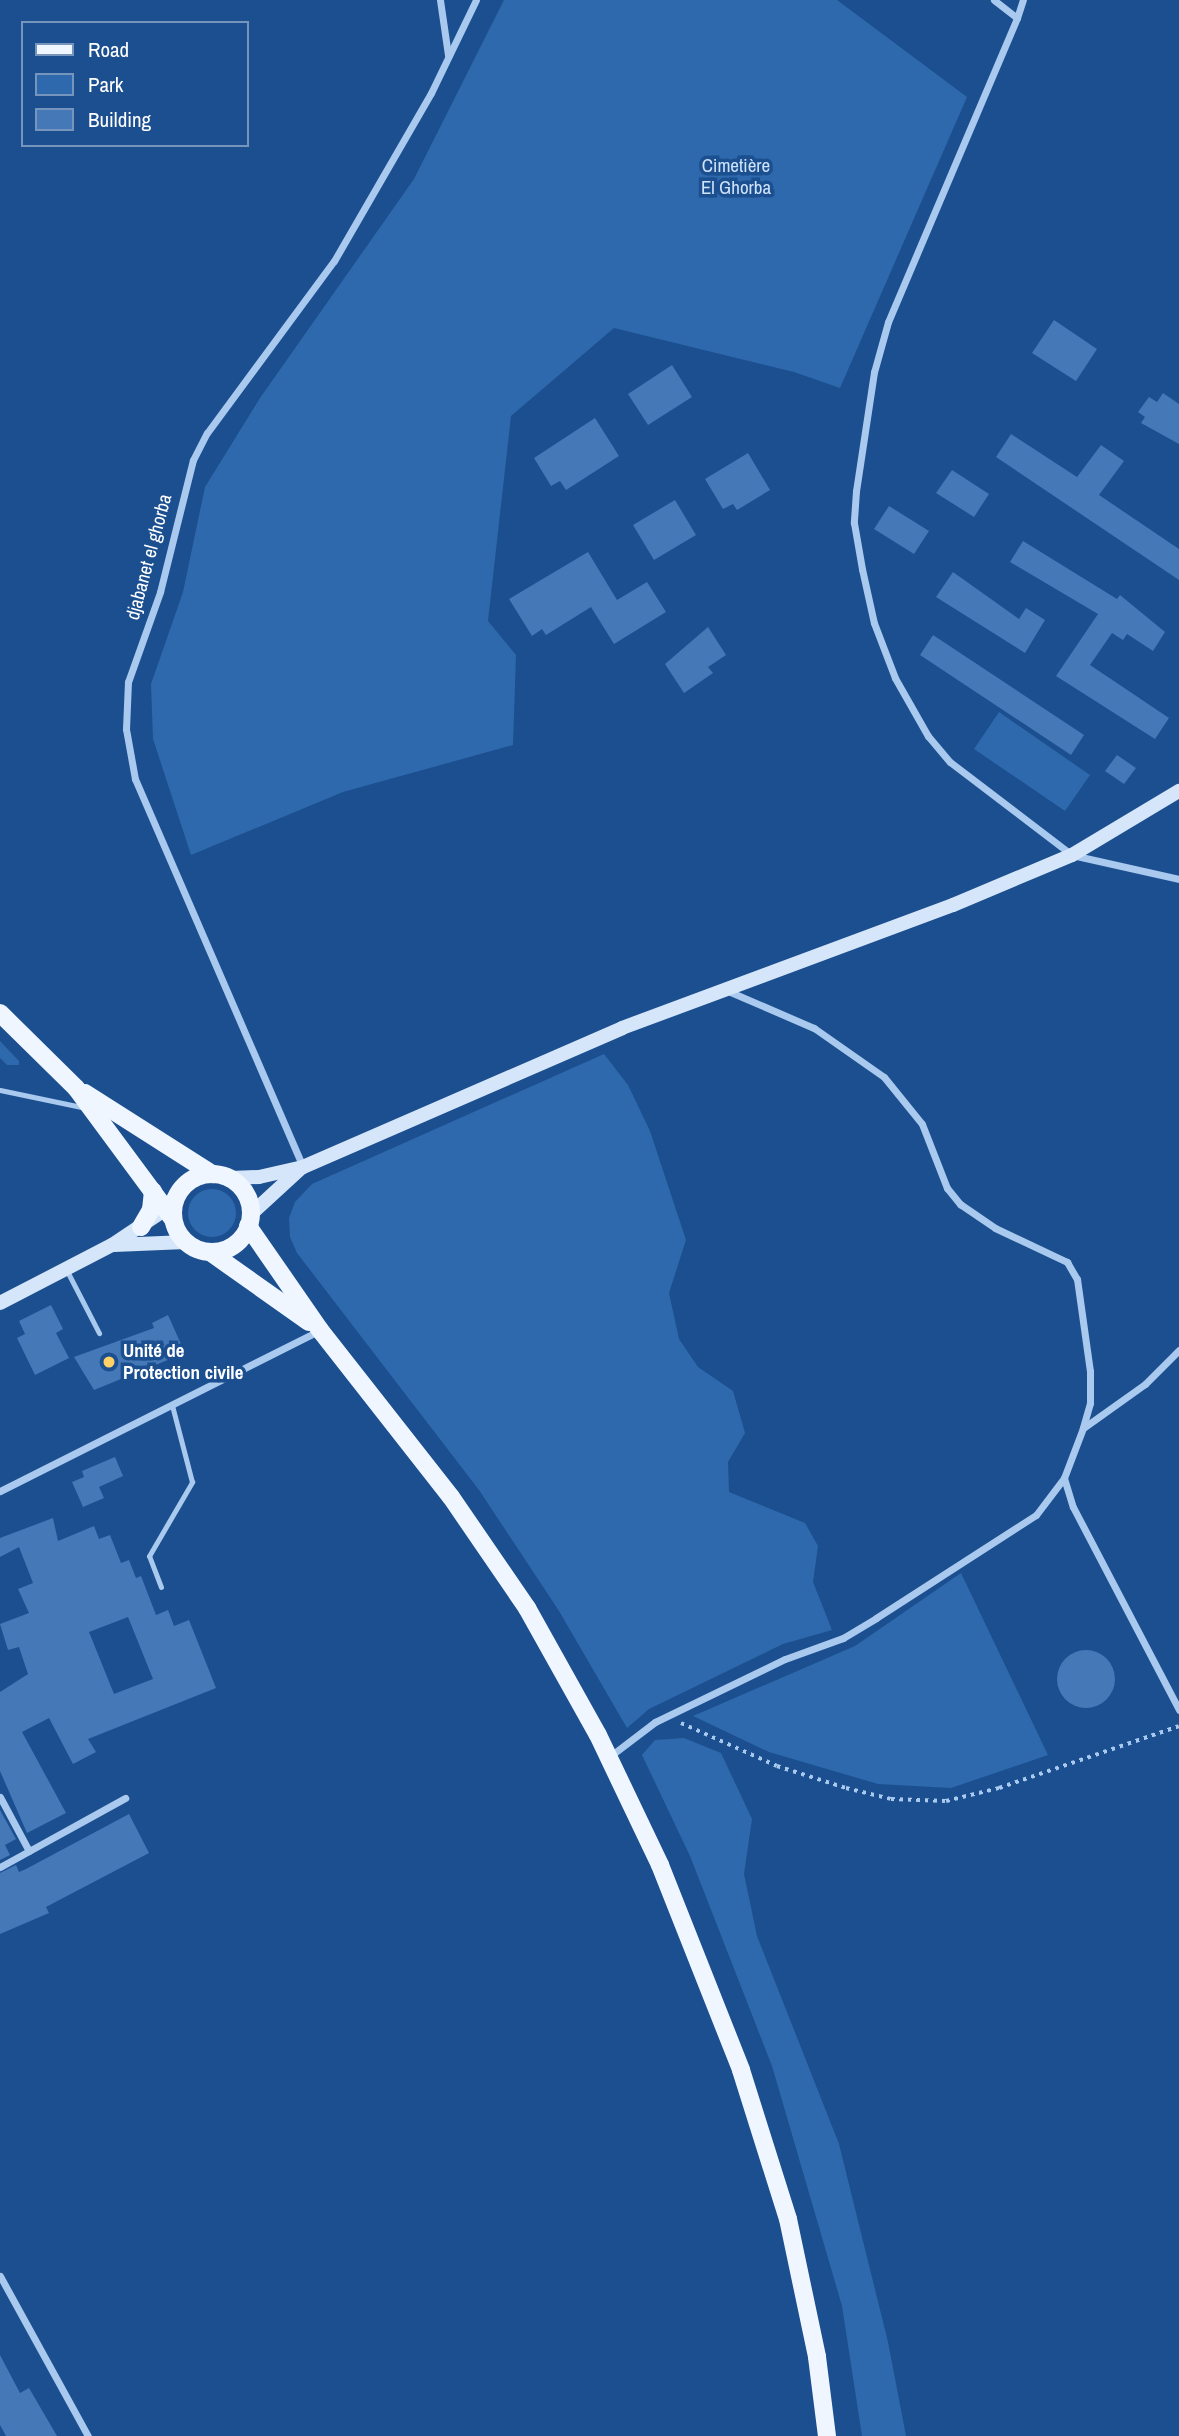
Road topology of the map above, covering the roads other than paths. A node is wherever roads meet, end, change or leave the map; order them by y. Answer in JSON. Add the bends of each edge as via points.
{"nodes":[{"id":1,"x":440,"y":0,"type":"edge"},
{"id":2,"x":476,"y":0,"type":"edge"},
{"id":3,"x":994,"y":0,"type":"edge"},
{"id":4,"x":1023,"y":0,"type":"edge"},
{"id":5,"x":1017,"y":18,"type":"junction"},
{"id":6,"x":449,"y":56,"type":"junction"},
{"id":7,"x":1179,"y":791,"type":"edge"},
{"id":8,"x":1073,"y":855,"type":"junction"},
{"id":9,"x":1179,"y":879,"type":"edge"},
{"id":10,"x":725,"y":990,"type":"junction"},
{"id":11,"x":0,"y":1013,"type":"edge"},
{"id":12,"x":76,"y":1087,"type":"junction"},
{"id":13,"x":0,"y":1090,"type":"edge"},
{"id":14,"x":93,"y":1110,"type":"junction"},
{"id":15,"x":303,"y":1167,"type":"junction"},
{"id":16,"x":221,"y":1176,"type":"junction"},
{"id":17,"x":153,"y":1191,"type":"junction"},
{"id":18,"x":170,"y":1214,"type":"junction"},
{"id":19,"x":250,"y":1220,"type":"junction"},
{"id":20,"x":141,"y":1227,"type":"junction"},
{"id":21,"x":186,"y":1242,"type":"junction"},
{"id":22,"x":112,"y":1245,"type":"junction"},
{"id":23,"x":210,"y":1252,"type":"junction"},
{"id":24,"x":66,"y":1269,"type":"junction"},
{"id":25,"x":0,"y":1303,"type":"edge"},
{"id":26,"x":320,"y":1330,"type":"junction"},
{"id":27,"x":99,"y":1333,"type":"dead end"},
{"id":28,"x":1179,"y":1350,"type":"edge"},
{"id":29,"x":172,"y":1405,"type":"junction"},
{"id":30,"x":1083,"y":1427,"type":"junction"},
{"id":31,"x":1064,"y":1478,"type":"junction"},
{"id":32,"x":0,"y":1491,"type":"edge"},
{"id":33,"x":161,"y":1587,"type":"dead end"},
{"id":34,"x":1179,"y":1710,"type":"edge"},
{"id":35,"x":608,"y":1757,"type":"junction"},
{"id":36,"x":0,"y":1797,"type":"edge"},
{"id":37,"x":125,"y":1798,"type":"dead end"},
{"id":38,"x":29,"y":1851,"type":"junction"},
{"id":39,"x":0,"y":1867,"type":"edge"},
{"id":40,"x":0,"y":2276,"type":"edge"},
{"id":41,"x":88,"y":2436,"type":"edge"},
{"id":42,"x":827,"y":2436,"type":"edge"}],
"edges":[{"from":1,"to":6,"type":"street"},
{"from":2,"to":6,"type":"street","name":"djabanet el ghorba"},
{"from":3,"to":5,"type":"street"},
{"from":4,"to":5,"type":"street"},
{"from":5,"to":8,"type":"street","via":[[888,322],[874,372],[854,523],[874,623],[895,678],[928,736],[984,791]]},
{"from":6,"to":15,"type":"street","name":"djabanet el ghorba","via":[[334,261],[192,460],[160,592],[128,682],[125,729],[135,779]]},
{"from":7,"to":8,"type":"main road"},
{"from":8,"to":9,"type":"street"},
{"from":8,"to":10,"type":"main road"},
{"from":10,"to":15,"type":"main road","via":[[622,1028]]},
{"from":10,"to":30,"type":"street","via":[[814,1028],[884,1077],[922,1124],[947,1188],[960,1205],[995,1228],[1067,1262],[1077,1279],[1090,1371],[1090,1403]]},
{"from":11,"to":12,"type":"main road"},
{"from":12,"to":14,"type":"main road"},
{"from":12,"to":16,"type":"main road"},
{"from":13,"to":14,"type":"lane"},
{"from":14,"to":17,"type":"main road"},
{"from":15,"to":16,"type":"main road","via":[[259,1177]]},
{"from":15,"to":19,"type":"main road"},
{"from":16,"to":18,"type":"main road","via":[[192,1179],[177,1194]]},
{"from":16,"to":19,"type":"main road","via":[[246,1193]]},
{"from":17,"to":18,"type":"main road"},
{"from":17,"to":20,"type":"main road","via":[[151,1210]]},
{"from":18,"to":20,"type":"main road"},
{"from":18,"to":21,"type":"main road"},
{"from":19,"to":23,"type":"main road","via":[[233,1245]]},
{"from":19,"to":26,"type":"main road"},
{"from":20,"to":22,"type":"main road"},
{"from":21,"to":22,"type":"main road"},
{"from":21,"to":23,"type":"main road"},
{"from":22,"to":24,"type":"main road"},
{"from":23,"to":26,"type":"main road"},
{"from":24,"to":25,"type":"main road"},
{"from":24,"to":27,"type":"lane"},
{"from":26,"to":29,"type":"street"},
{"from":26,"to":35,"type":"main road","via":[[451,1497],[519,1597]]},
{"from":28,"to":30,"type":"street","via":[[1145,1384]]},
{"from":29,"to":32,"type":"street"},
{"from":29,"to":33,"type":"lane","via":[[192,1482],[149,1556]]},
{"from":30,"to":31,"type":"street"},
{"from":31,"to":34,"type":"street","via":[[1073,1507]]},
{"from":31,"to":35,"type":"street","via":[[1036,1515],[876,1618],[843,1638],[785,1659],[655,1722]]},
{"from":35,"to":42,"type":"main road","via":[[660,1866],[741,2070],[789,2219],[817,2357]]},
{"from":36,"to":38,"type":"street"},
{"from":37,"to":38,"type":"street"},
{"from":38,"to":39,"type":"street"},
{"from":40,"to":41,"type":"street"}]}
